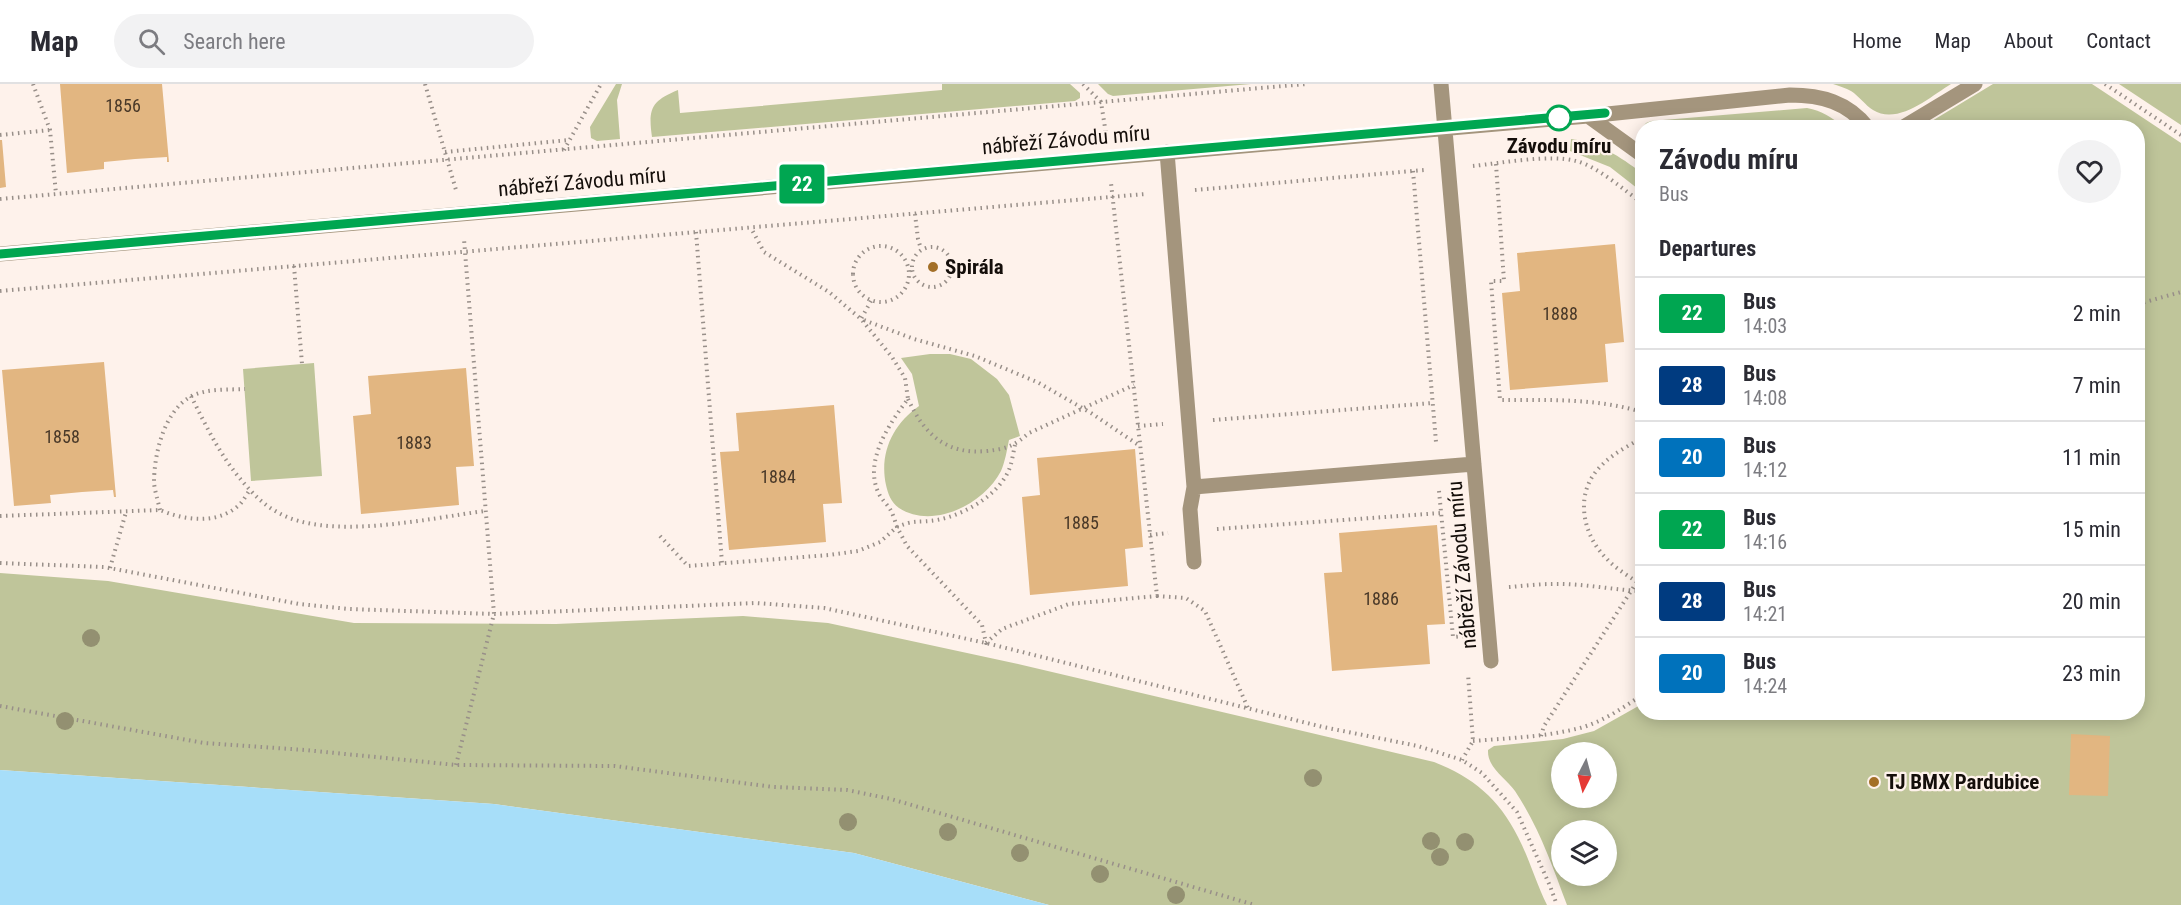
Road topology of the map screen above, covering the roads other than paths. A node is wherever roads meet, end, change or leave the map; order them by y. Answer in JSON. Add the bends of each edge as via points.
{"nodes":[{"id":1,"x":1441,"y":84,"type":"edge"},
{"id":2,"x":1739,"y":84,"type":"edge"},
{"id":3,"x":1975,"y":84,"type":"edge"},
{"id":4,"x":1740,"y":100,"type":"junction"},
{"id":5,"x":1588,"y":116,"type":"junction"},
{"id":6,"x":1861,"y":120,"type":"edge"},
{"id":7,"x":1915,"y":120,"type":"edge"},
{"id":8,"x":1444,"y":128,"type":"junction"},
{"id":9,"x":1635,"y":150,"type":"edge"},
{"id":10,"x":1167,"y":152,"type":"junction"},
{"id":11,"x":0,"y":254,"type":"edge"},
{"id":12,"x":1474,"y":464,"type":"junction"},
{"id":13,"x":1194,"y":487,"type":"junction"},
{"id":14,"x":1194,"y":562,"type":"dead end"},
{"id":15,"x":1491,"y":661,"type":"dead end"}],
"edges":[{"from":1,"to":8,"type":"street"},
{"from":2,"to":4,"type":"street"},
{"from":3,"to":7,"type":"street"},
{"from":4,"to":5,"type":"street","name":"nábřeží Závodu míru"},
{"from":4,"to":6,"type":"street","name":"nábřeží Závodu míru","via":[[1790,95],[1821,97],[1840,104]]},
{"from":5,"to":8,"type":"street","name":"nábřeží Závodu míru"},
{"from":5,"to":9,"type":"street"},
{"from":8,"to":10,"type":"street","name":"nábřeží Závodu míru"},
{"from":8,"to":12,"type":"street","name":"nábřeží Závodu míru"},
{"from":10,"to":11,"type":"street","name":"nábřeží Závodu míru"},
{"from":10,"to":13,"type":"street","name":"nábřeží Závodu míru"},
{"from":12,"to":13,"type":"street","name":"nábřeží Závodu míru"},
{"from":12,"to":15,"type":"street","name":"nábřeží Závodu míru"},
{"from":13,"to":14,"type":"street","via":[[1190,509]]}]}
